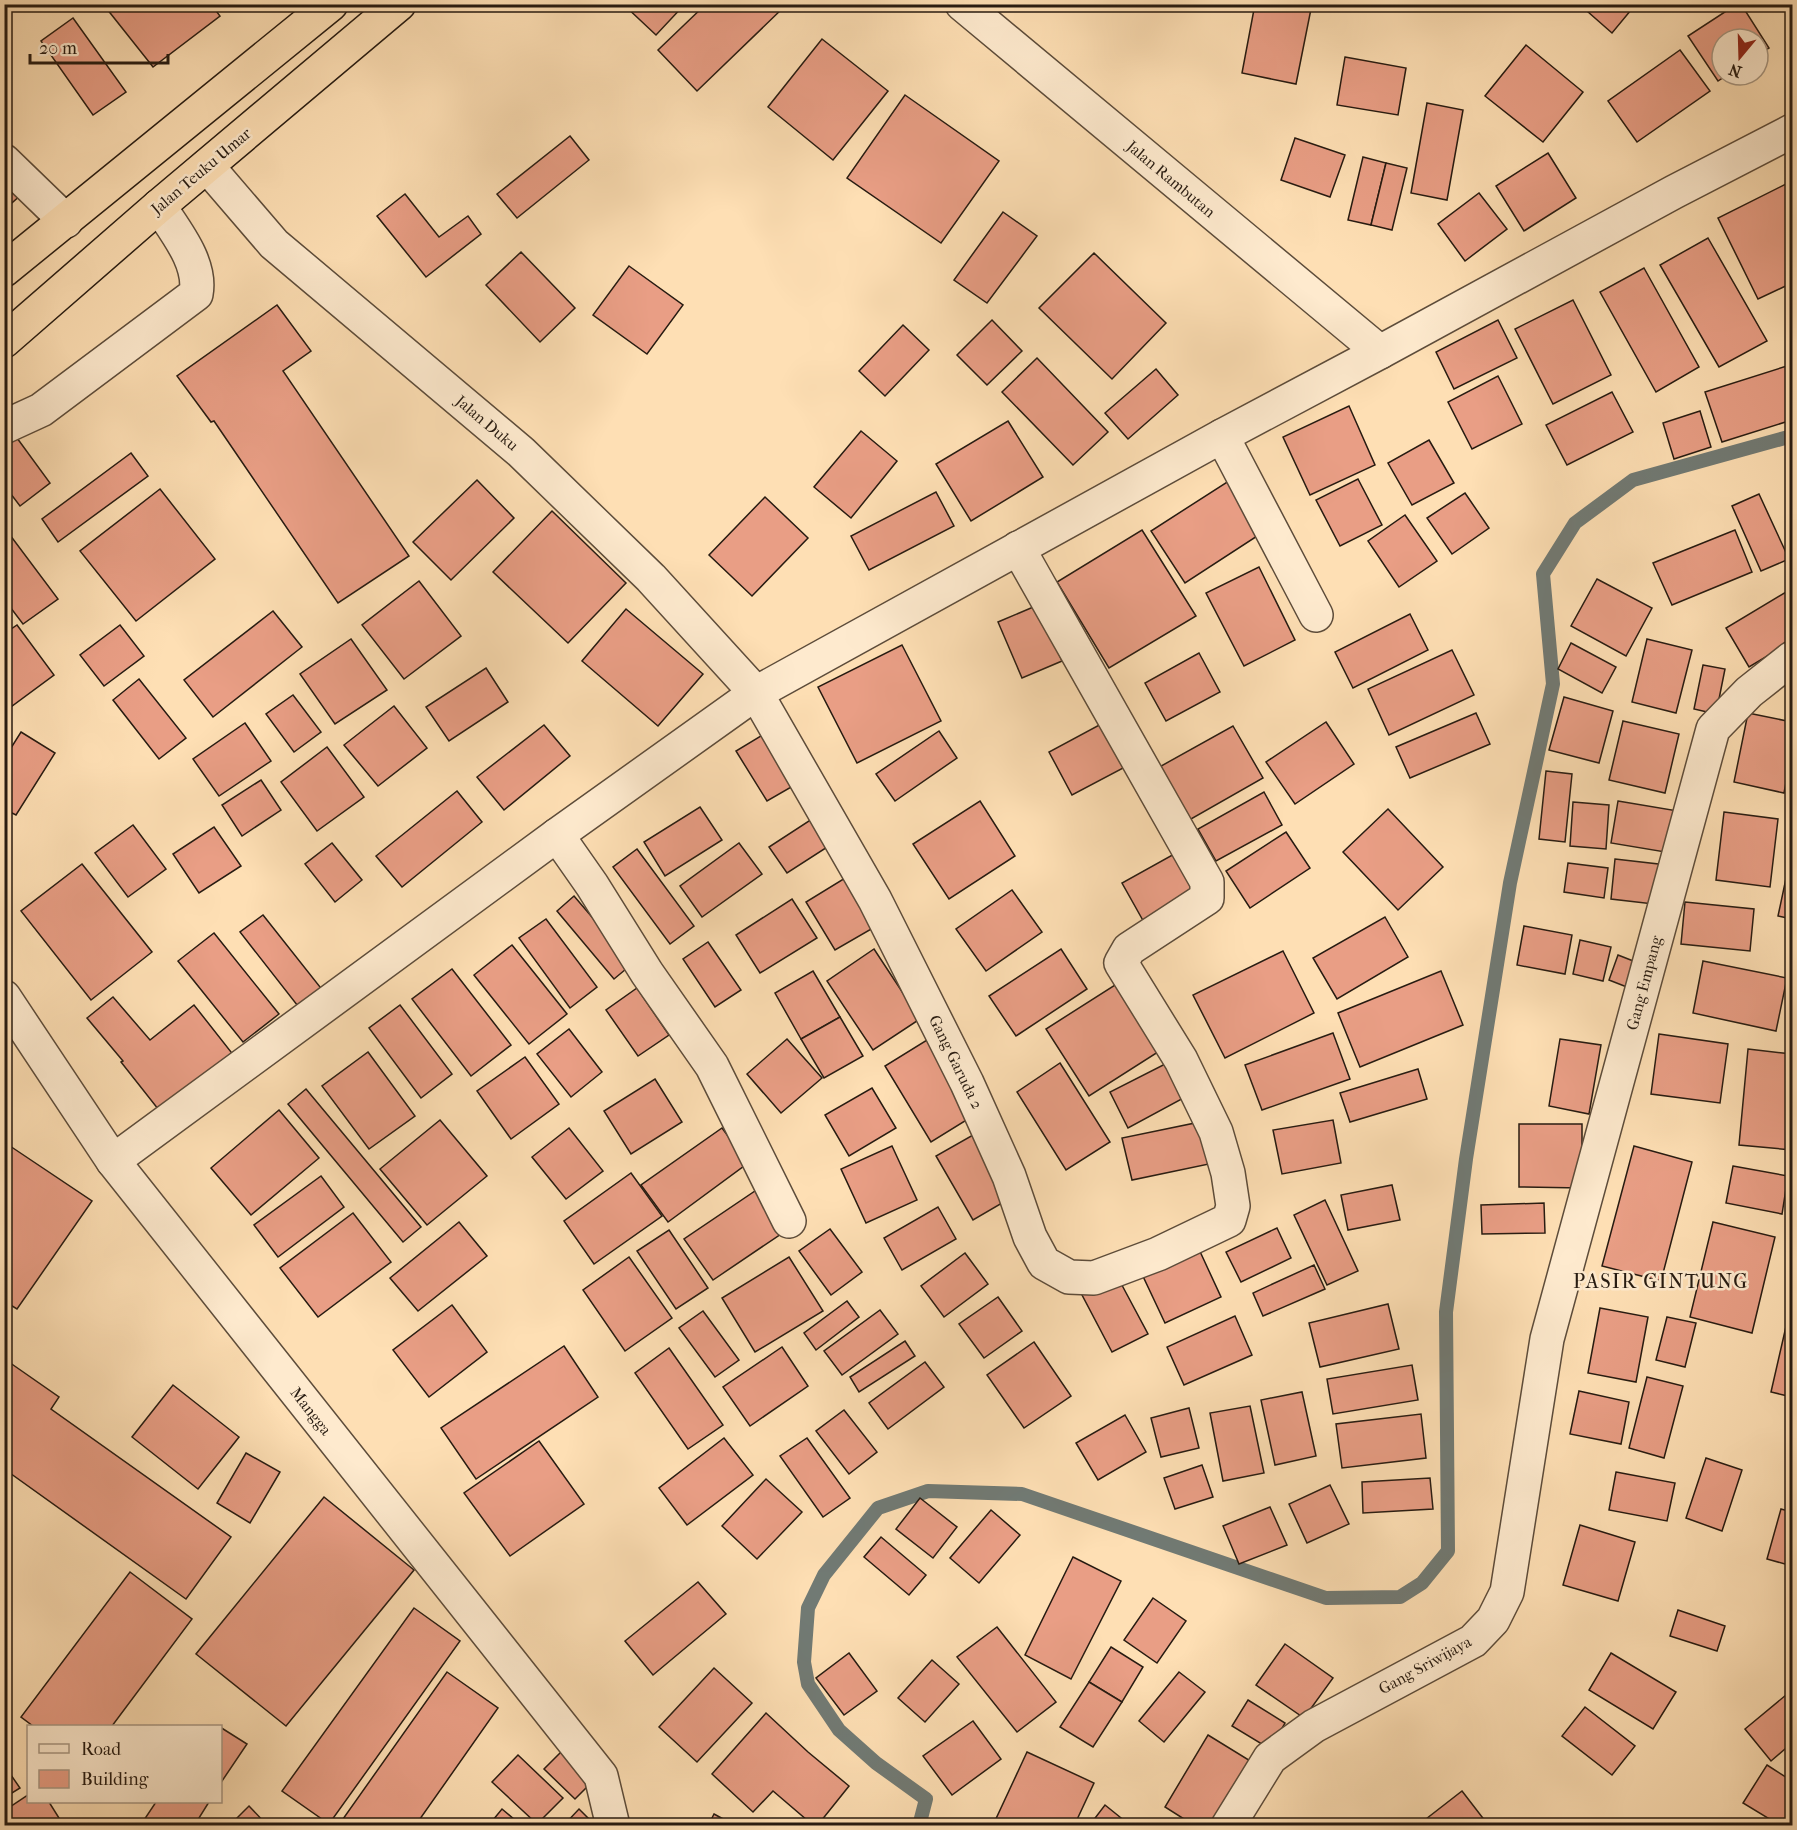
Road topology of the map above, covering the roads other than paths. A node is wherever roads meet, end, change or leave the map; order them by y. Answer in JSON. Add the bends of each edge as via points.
{"nodes":[{"id":1,"x":331,"y":4,"type":"edge"},
{"id":2,"x":399,"y":4,"type":"edge"},
{"id":3,"x":962,"y":4,"type":"edge"},
{"id":4,"x":1792,"y":131,"type":"edge"},
{"id":5,"x":4,"y":161,"type":"edge"},
{"id":6,"x":207,"y":166,"type":"junction"},
{"id":7,"x":159,"y":206,"type":"junction"},
{"id":8,"x":66,"y":221,"type":"junction"},
{"id":9,"x":4,"y":270,"type":"edge"},
{"id":10,"x":4,"y":341,"type":"edge"},
{"id":11,"x":1380,"y":352,"type":"junction"},
{"id":12,"x":4,"y":427,"type":"edge"},
{"id":13,"x":1222,"y":436,"type":"junction"},
{"id":14,"x":1018,"y":548,"type":"junction"},
{"id":15,"x":1316,"y":615,"type":"dead end"},
{"id":16,"x":1792,"y":658,"type":"edge"},
{"id":17,"x":756,"y":693,"type":"junction"},
{"id":18,"x":557,"y":835,"type":"junction"},
{"id":19,"x":4,"y":997,"type":"edge"},
{"id":20,"x":113,"y":1161,"type":"junction"},
{"id":21,"x":789,"y":1221,"type":"dead end"},
{"id":22,"x":1547,"y":1339,"type":"joint"},
{"id":23,"x":613,"y":1826,"type":"edge"},
{"id":24,"x":1228,"y":1826,"type":"edge"}],
"edges":[{"from":1,"to":8,"type":"highway"},
{"from":2,"to":6,"type":"highway","name":"Jalan Teuku Umar"},
{"from":3,"to":11,"type":"street","name":"Jalan Rambutan"},
{"from":4,"to":11,"type":"street"},
{"from":5,"to":8,"type":"street"},
{"from":6,"to":7,"type":"highway","name":"Jalan Teuku Umar"},
{"from":6,"to":17,"type":"street","name":"Jalan Duku","via":[[274,244],[521,452],[651,578]]},
{"from":7,"to":10,"type":"highway","name":"Jalan Teuku Umar"},
{"from":7,"to":12,"type":"street","via":[[189,254],[198,283],[196,294],[41,410]]},
{"from":8,"to":9,"type":"highway"},
{"from":11,"to":13,"type":"street"},
{"from":13,"to":14,"type":"street"},
{"from":13,"to":15,"type":"street"},
{"from":14,"to":17,"type":"street"},
{"from":14,"to":17,"type":"street","name":"Gang Garuda 2","via":[[1207,882],[1206,898],[1128,949],[1121,963],[1181,1060],[1216,1132],[1233,1206],[1229,1220],[1158,1254],[1094,1278],[1069,1277],[1044,1263],[967,1083],[875,900]]},
{"from":16,"to":22,"type":"street","name":"Gang Empang","via":[[1749,692],[1713,729]]},
{"from":17,"to":18,"type":"street"},
{"from":18,"to":20,"type":"street"},
{"from":18,"to":21,"type":"street","via":[[712,1066]]},
{"from":19,"to":20,"type":"street","name":"Mangga"},
{"from":20,"to":23,"type":"street","name":"Mangga","via":[[601,1776]]},
{"from":22,"to":24,"type":"street","name":"Gang Sriwijaya","via":[[1507,1593],[1493,1620],[1473,1641],[1314,1726],[1270,1758]]}]}
